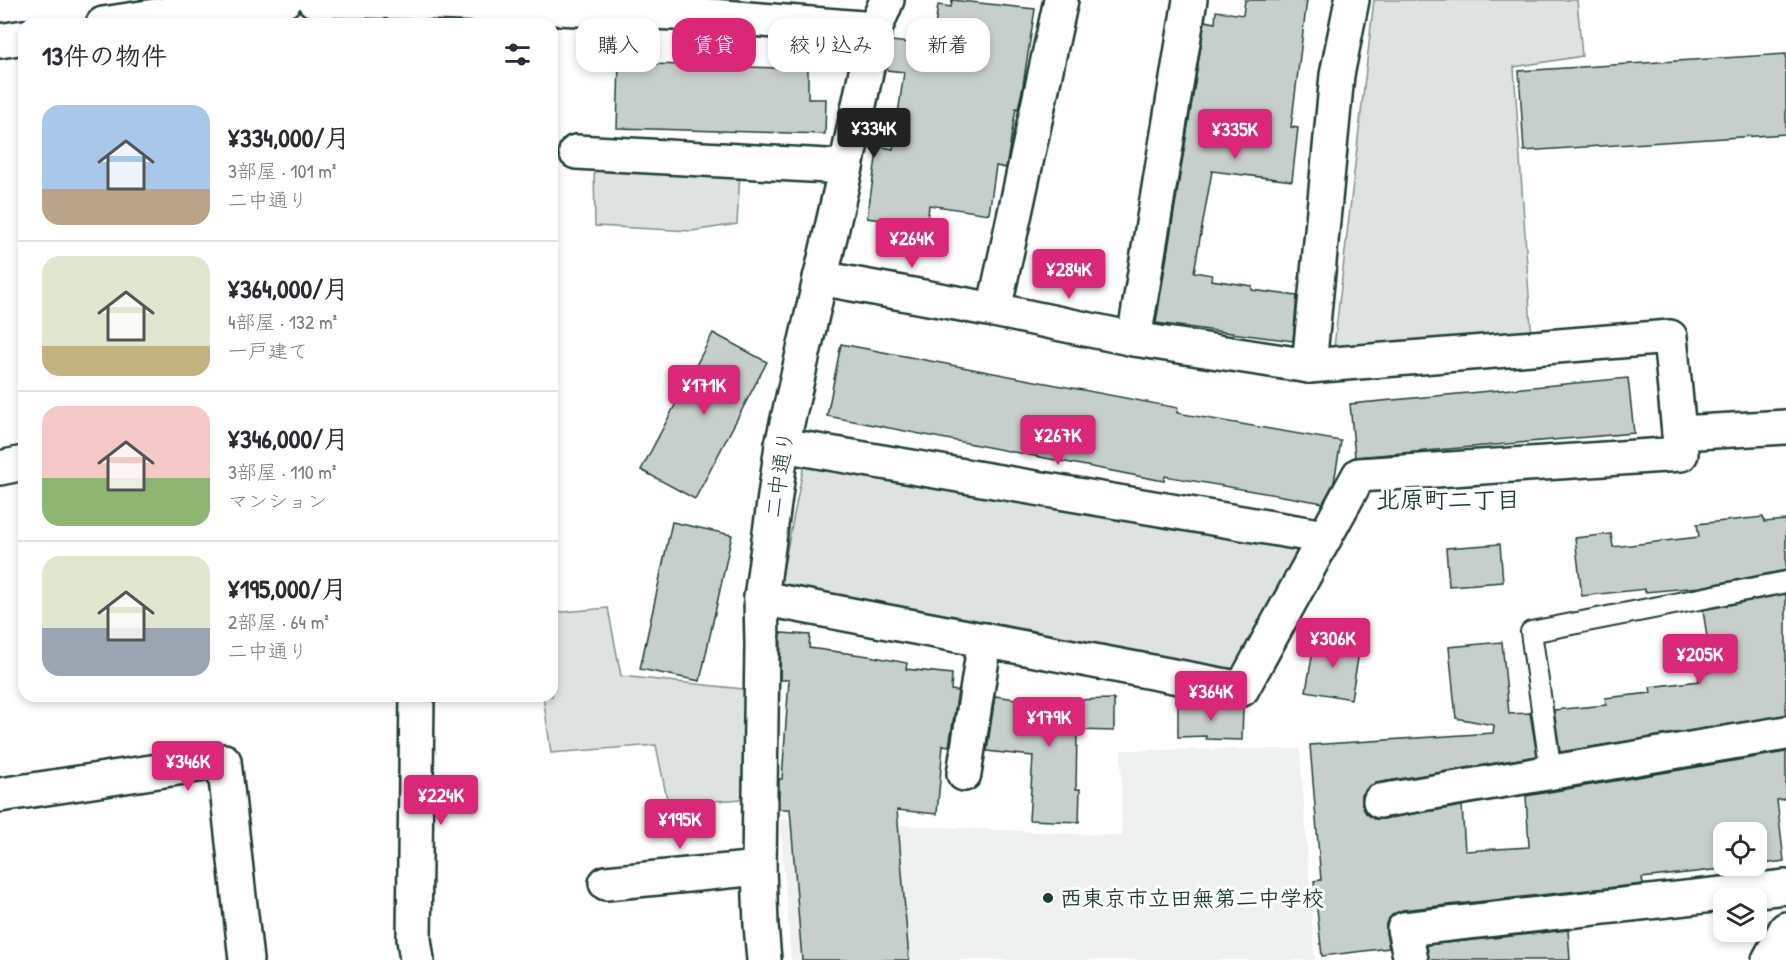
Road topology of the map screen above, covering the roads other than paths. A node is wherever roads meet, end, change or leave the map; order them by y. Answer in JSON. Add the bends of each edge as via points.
{"nodes":[{"id":1,"x":285,"y":0,"type":"edge"},
{"id":2,"x":314,"y":0,"type":"edge"},
{"id":3,"x":1061,"y":0,"type":"edge"},
{"id":4,"x":1190,"y":0,"type":"edge"},
{"id":5,"x":1352,"y":0,"type":"edge"},
{"id":6,"x":676,"y":6,"type":"edge"},
{"id":7,"x":414,"y":9,"type":"edge"},
{"id":8,"x":226,"y":15,"type":"edge"},
{"id":9,"x":881,"y":15,"type":"edge"},
{"id":10,"x":185,"y":18,"type":"edge"},
{"id":11,"x":18,"y":38,"type":"edge"},
{"id":12,"x":0,"y":41,"type":"edge"},
{"id":13,"x":576,"y":152,"type":"dead end"},
{"id":14,"x":846,"y":167,"type":"junction"},
{"id":15,"x":820,"y":278,"type":"junction"},
{"id":16,"x":994,"y":310,"type":"junction"},
{"id":17,"x":1134,"y":339,"type":"junction"},
{"id":18,"x":1309,"y":366,"type":"junction"},
{"id":19,"x":1786,"y":427,"type":"edge"},
{"id":20,"x":1679,"y":433,"type":"junction"},
{"id":21,"x":782,"y":445,"type":"junction"},
{"id":22,"x":18,"y":465,"type":"edge"},
{"id":23,"x":0,"y":468,"type":"edge"},
{"id":24,"x":1325,"y":537,"type":"junction"},
{"id":25,"x":1786,"y":582,"type":"edge"},
{"id":26,"x":762,"y":598,"type":"junction"},
{"id":27,"x":985,"y":640,"type":"junction"},
{"id":28,"x":417,"y":702,"type":"edge"},
{"id":29,"x":1786,"y":733,"type":"edge"},
{"id":30,"x":1551,"y":772,"type":"junction"},
{"id":31,"x":964,"y":774,"type":"dead end"},
{"id":32,"x":0,"y":795,"type":"edge"},
{"id":33,"x":1380,"y":801,"type":"dead end"},
{"id":34,"x":759,"y":868,"type":"junction"},
{"id":35,"x":606,"y":883,"type":"dead end"},
{"id":36,"x":1786,"y":887,"type":"edge"},
{"id":37,"x":1786,"y":929,"type":"edge"},
{"id":38,"x":246,"y":960,"type":"edge"},
{"id":39,"x":417,"y":960,"type":"edge"},
{"id":40,"x":764,"y":960,"type":"edge"},
{"id":41,"x":1411,"y":960,"type":"edge"},
{"id":42,"x":1769,"y":960,"type":"edge"}],
"edges":[{"from":1,"to":8,"type":"street"},
{"from":2,"to":7,"type":"street"},
{"from":3,"to":16,"type":"street"},
{"from":4,"to":17,"type":"street"},
{"from":5,"to":18,"type":"street","via":[[1336,75]]},
{"from":6,"to":7,"type":"street"},
{"from":6,"to":9,"type":"street"},
{"from":8,"to":10,"type":"street"},
{"from":9,"to":14,"type":"street","name":"二中通り"},
{"from":11,"to":12,"type":"street"},
{"from":13,"to":14,"type":"street"},
{"from":14,"to":15,"type":"street","name":"二中通り"},
{"from":15,"to":16,"type":"street"},
{"from":15,"to":21,"type":"street","name":"二中通り"},
{"from":16,"to":17,"type":"street"},
{"from":17,"to":18,"type":"street"},
{"from":18,"to":20,"type":"street","via":[[1670,337]]},
{"from":19,"to":20,"type":"street"},
{"from":20,"to":24,"type":"street","via":[[1681,454],[1359,475]]},
{"from":21,"to":24,"type":"street"},
{"from":21,"to":26,"type":"street","name":"二中通り"},
{"from":22,"to":23,"type":"street"},
{"from":24,"to":27,"type":"street","via":[[1242,689]]},
{"from":25,"to":30,"type":"lane","via":[[1531,632]]},
{"from":26,"to":27,"type":"street"},
{"from":26,"to":34,"type":"street","name":"二中通り"},
{"from":27,"to":31,"type":"street"},
{"from":28,"to":39,"type":"street"},
{"from":29,"to":30,"type":"street"},
{"from":30,"to":33,"type":"street"},
{"from":32,"to":38,"type":"street","via":[[224,761]]},
{"from":34,"to":35,"type":"street"},
{"from":34,"to":40,"type":"street","name":"二中通り"},
{"from":36,"to":41,"type":"street","via":[[1404,929]]},
{"from":37,"to":42,"type":"street"}]}
